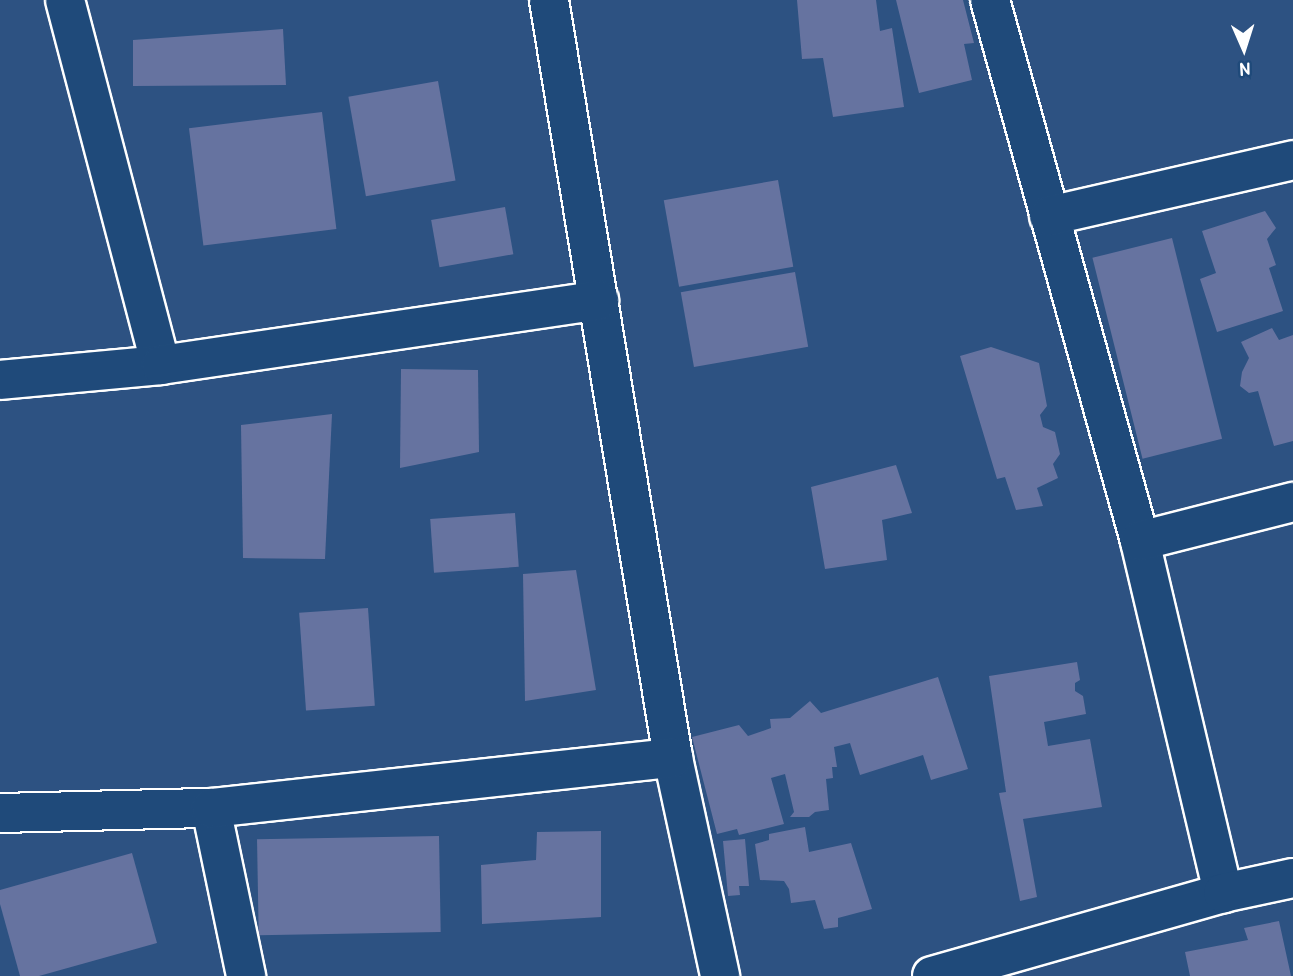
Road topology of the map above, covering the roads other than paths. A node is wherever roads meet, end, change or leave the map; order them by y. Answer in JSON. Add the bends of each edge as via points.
{"nodes":[{"id":1,"x":65,"y":0,"type":"edge"},
{"id":2,"x":549,"y":0,"type":"edge"},
{"id":3,"x":990,"y":0,"type":"edge"},
{"id":4,"x":1293,"y":160,"type":"edge"},
{"id":5,"x":1049,"y":216,"type":"junction"},
{"id":6,"x":599,"y":300,"type":"junction"},
{"id":7,"x":161,"y":365,"type":"junction"},
{"id":8,"x":0,"y":380,"type":"edge"},
{"id":9,"x":1293,"y":502,"type":"edge"},
{"id":10,"x":1140,"y":541,"type":"junction"},
{"id":11,"x":673,"y":758,"type":"junction"},
{"id":12,"x":211,"y":808,"type":"junction"},
{"id":13,"x":0,"y":813,"type":"edge"},
{"id":14,"x":1293,"y":878,"type":"edge"},
{"id":15,"x":1223,"y":893,"type":"junction"},
{"id":16,"x":246,"y":976,"type":"edge"},
{"id":17,"x":720,"y":976,"type":"edge"},
{"id":18,"x":933,"y":976,"type":"edge"}],
"edges":[{"from":1,"to":7,"type":"street"},
{"from":2,"to":6,"type":"street"},
{"from":3,"to":5,"type":"street"},
{"from":4,"to":5,"type":"street"},
{"from":5,"to":10,"type":"street"},
{"from":6,"to":7,"type":"street"},
{"from":6,"to":11,"type":"street"},
{"from":7,"to":8,"type":"street"},
{"from":9,"to":10,"type":"street"},
{"from":10,"to":15,"type":"street"},
{"from":11,"to":12,"type":"street"},
{"from":11,"to":17,"type":"street"},
{"from":12,"to":13,"type":"street"},
{"from":12,"to":16,"type":"street"},
{"from":14,"to":15,"type":"street"},
{"from":15,"to":18,"type":"street"}]}
